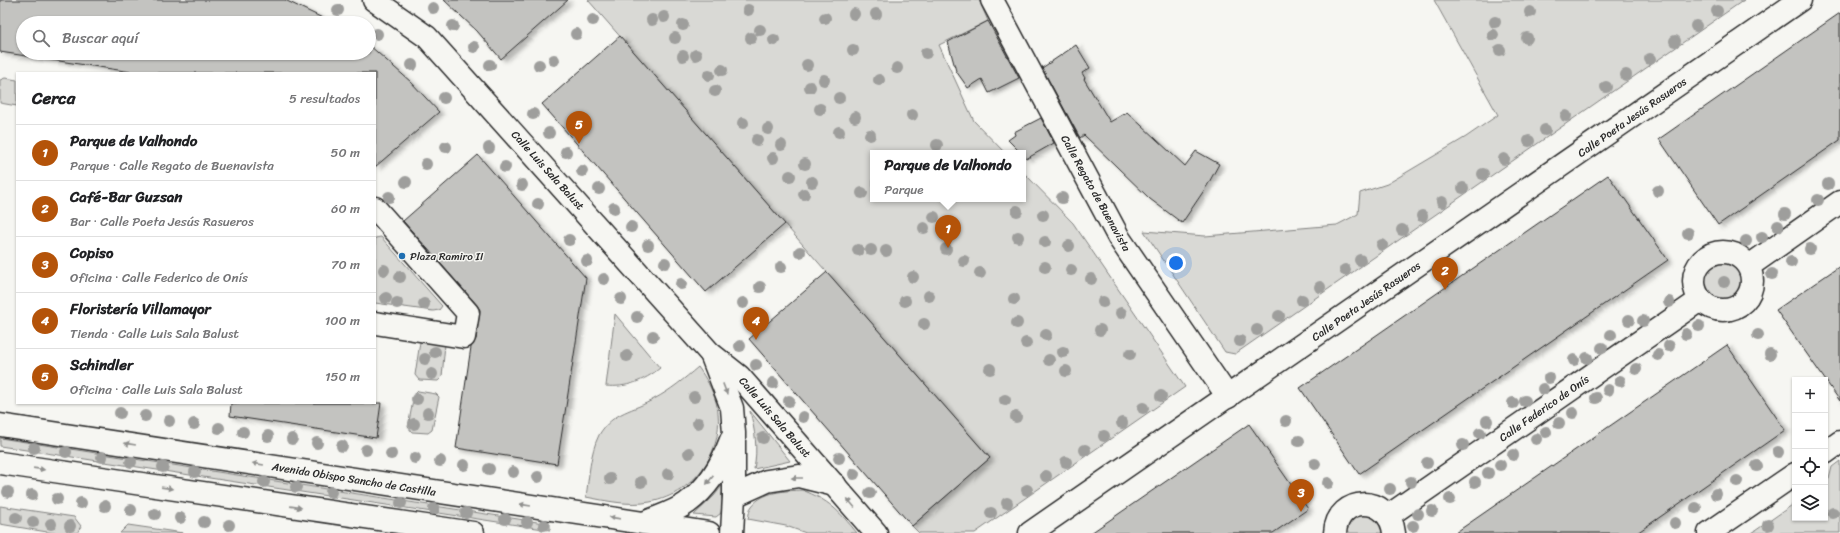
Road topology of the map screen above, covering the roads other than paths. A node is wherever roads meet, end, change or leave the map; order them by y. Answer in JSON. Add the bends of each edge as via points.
{"nodes":[{"id":1,"x":374,"y":0,"type":"edge"},
{"id":2,"x":992,"y":0,"type":"edge"},
{"id":3,"x":1800,"y":0,"type":"edge"},
{"id":4,"x":1840,"y":202,"type":"edge"},
{"id":5,"x":376,"y":209,"type":"edge"},
{"id":6,"x":1749,"y":266,"type":"junction"},
{"id":7,"x":1700,"y":300,"type":"junction"},
{"id":8,"x":376,"y":323,"type":"edge"},
{"id":9,"x":710,"y":353,"type":"junction"},
{"id":10,"x":1228,"y":397,"type":"junction"},
{"id":11,"x":0,"y":425,"type":"edge"},
{"id":12,"x":734,"y":433,"type":"junction"},
{"id":13,"x":1840,"y":442,"type":"edge"},
{"id":14,"x":1828,"y":451,"type":"edge"},
{"id":15,"x":0,"y":463,"type":"edge"},
{"id":16,"x":1792,"y":476,"type":"edge"},
{"id":17,"x":835,"y":485,"type":"junction"},
{"id":18,"x":734,"y":496,"type":"junction"},
{"id":19,"x":644,"y":523,"type":"junction"},
{"id":20,"x":1391,"y":524,"type":"edge"},
{"id":21,"x":473,"y":533,"type":"edge"},
{"id":22,"x":709,"y":533,"type":"edge"},
{"id":23,"x":732,"y":533,"type":"edge"},
{"id":24,"x":876,"y":533,"type":"edge"},
{"id":25,"x":1030,"y":533,"type":"edge"},
{"id":26,"x":1335,"y":533,"type":"edge"},
{"id":27,"x":1710,"y":533,"type":"edge"}],
"edges":[{"from":1,"to":9,"type":"street","name":"Calle Luis Sala Balust","via":[[427,37]]},
{"from":2,"to":10,"type":"street","name":"Calle Regato de Buenavista","via":[[1119,238]]},
{"from":3,"to":10,"type":"street","name":"Calle Poeta Jesús Rasueros"},
{"from":4,"to":6,"type":"street"},
{"from":5,"to":8,"type":"street","via":[[468,313],[464,337]]},
{"from":6,"to":7,"type":"street","via":[[1752,287],[1748,298],[1739,306],[1718,310]]},
{"from":6,"to":7,"type":"street","via":[[1743,258],[1735,254],[1721,252],[1708,256],[1695,272],[1694,281]]},
{"from":7,"to":20,"type":"street","name":"Calle Federico de Onís"},
{"from":9,"to":12,"type":"street","name":"Calle Luis Sala Balust","one_way":true,"via":[[732,408]]},
{"from":9,"to":17,"type":"street","name":"Calle Luis Sala Balust","via":[[739,376]]},
{"from":10,"to":25,"type":"street","name":"Calle Poeta Jesús Rasueros"},
{"from":19,"to":11,"type":"street","name":"Avenida Obispo Sancho de Castilla","one_way":true},
{"from":12,"to":18,"type":"street","name":"Calle Luis Sala Balust"},
{"from":12,"to":19,"type":"street","name":"Calle Luis Sala Balust","one_way":true,"via":[[723,461],[710,480],[686,503]]},
{"from":13,"to":14,"type":"street"},
{"from":15,"to":21,"type":"street","one_way":true},
{"from":16,"to":27,"type":"street"},
{"from":17,"to":18,"type":"street","one_way":true,"via":[[799,476],[767,481]]},
{"from":24,"to":17,"type":"street","name":"Calle Luis Sala Balust","one_way":true},
{"from":18,"to":23,"type":"street","name":"Calle Luis Sala Balust"},
{"from":19,"to":22,"type":"street","name":"Avenida Obispo Sancho de Castilla"},
{"from":20,"to":26,"type":"street","name":"Calle Federico de Onís","via":[[1383,510],[1368,504],[1344,505]]}]}
